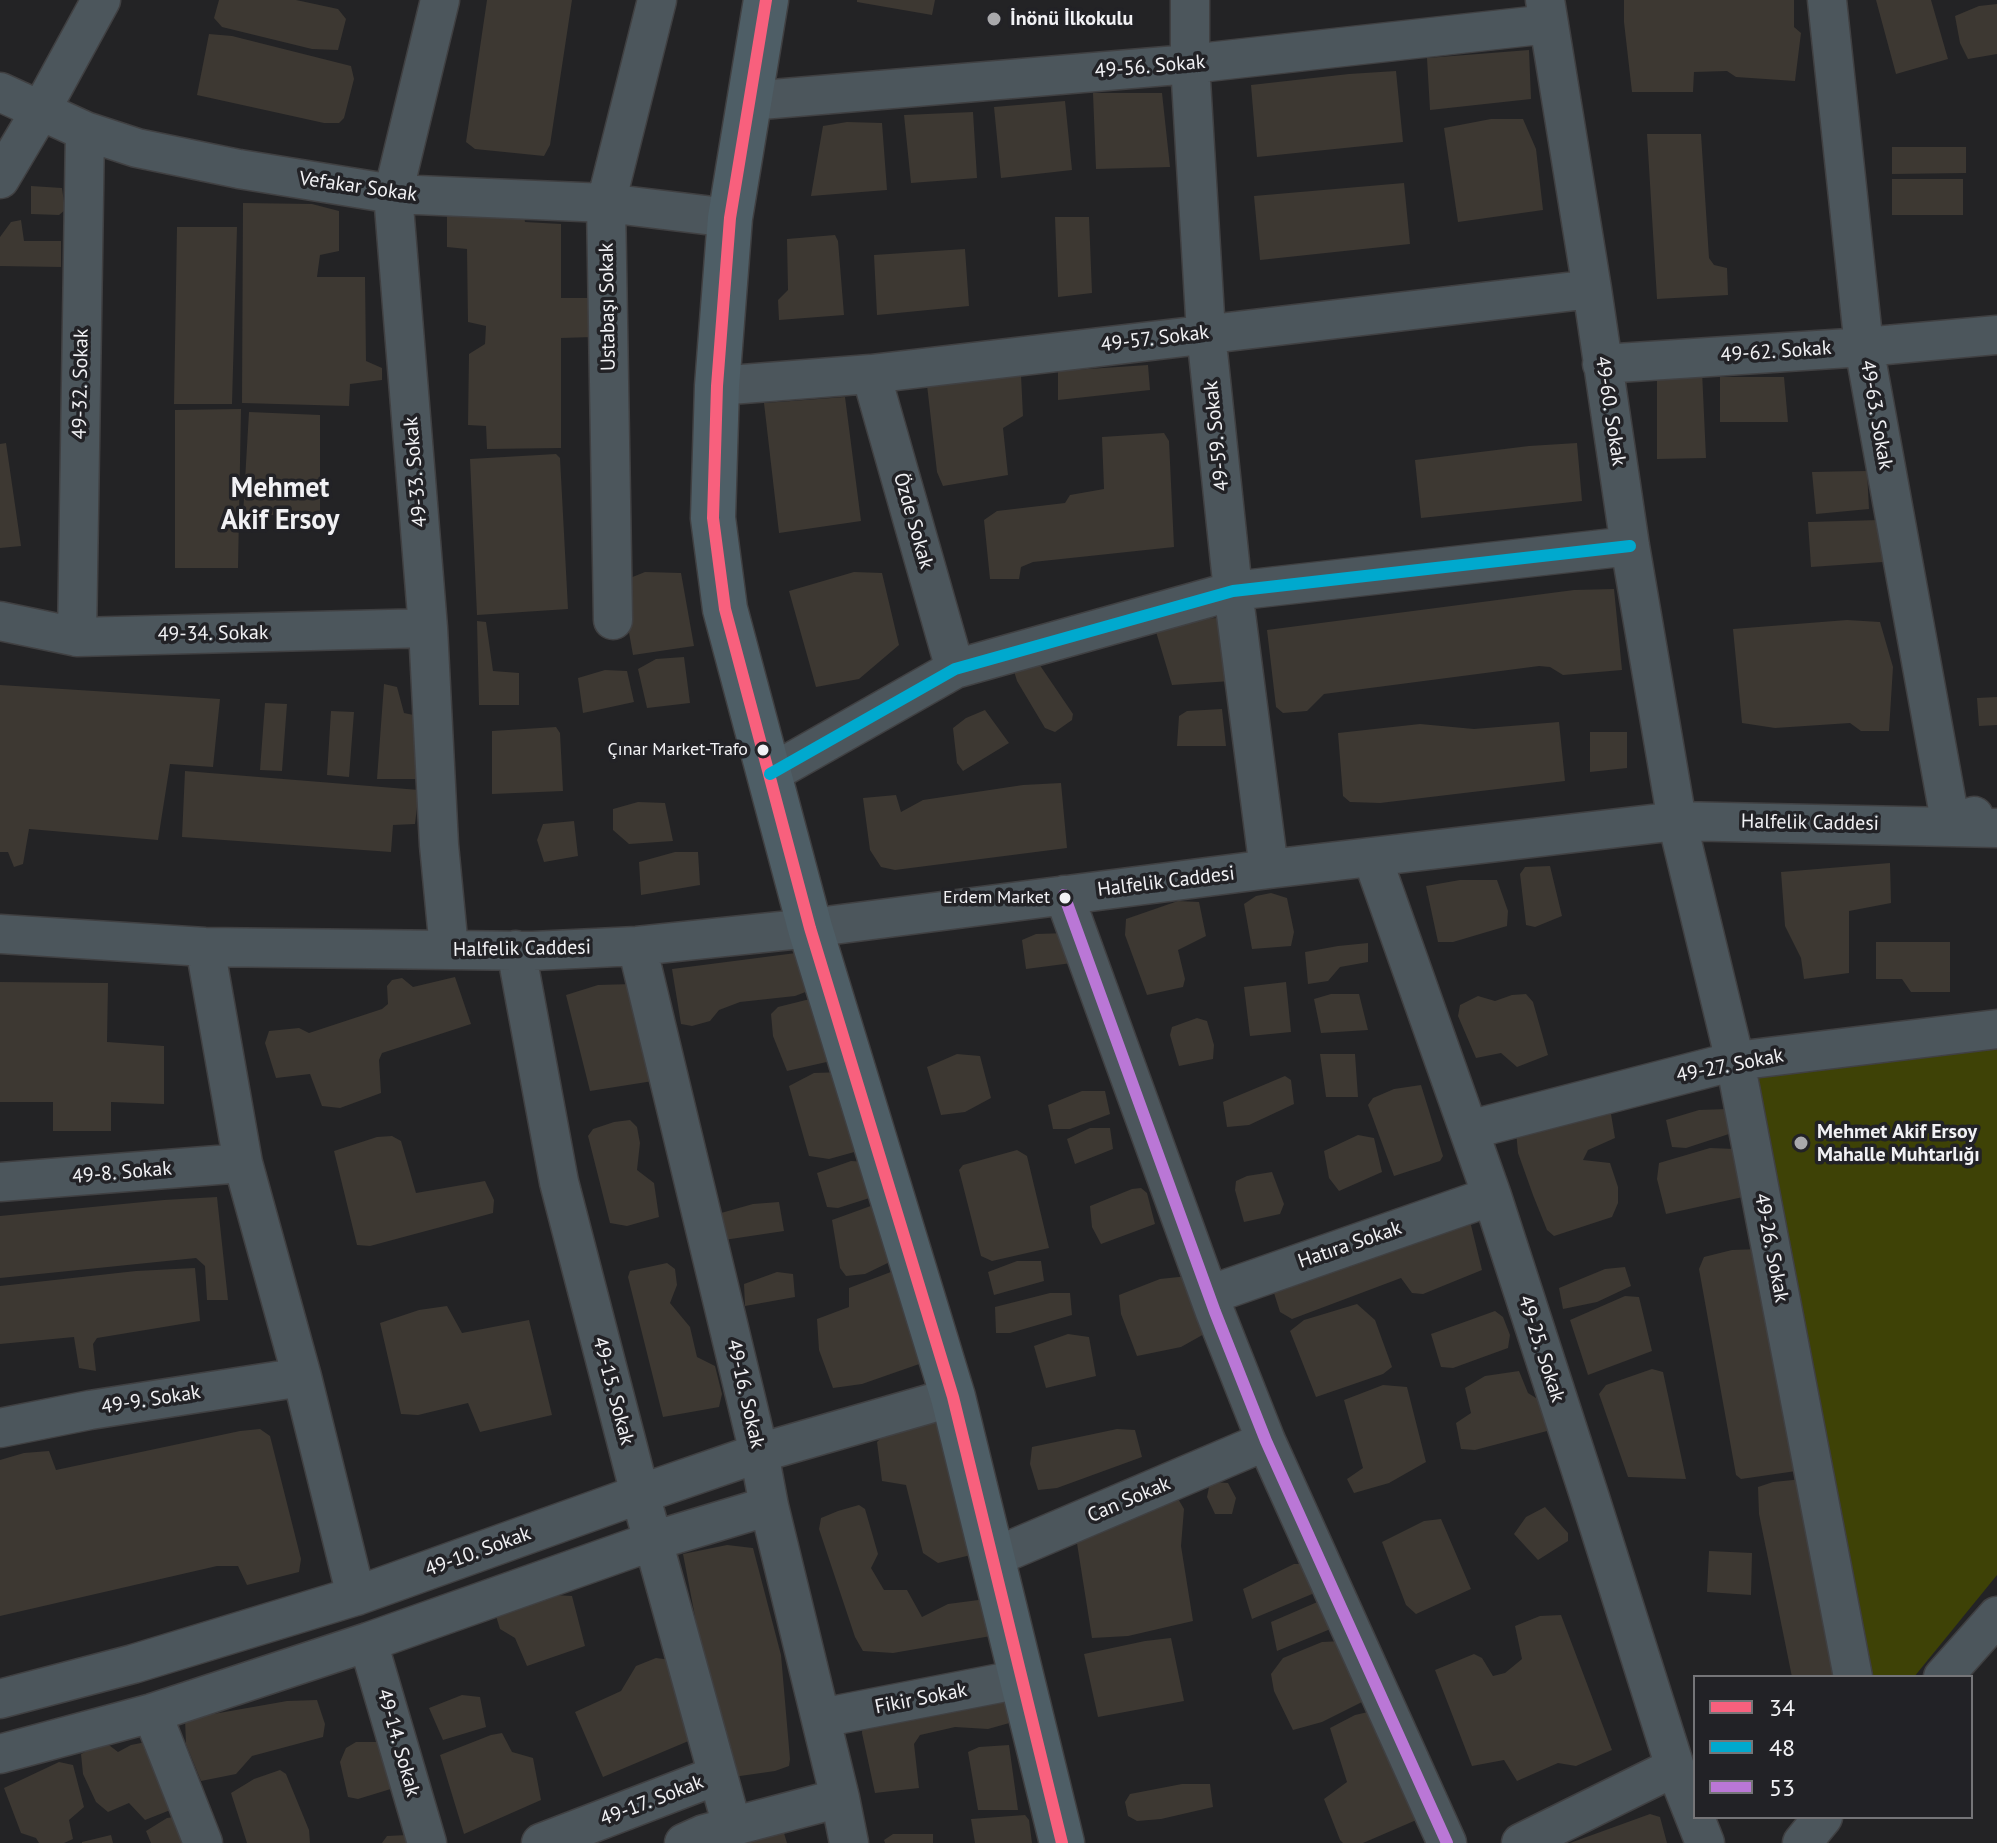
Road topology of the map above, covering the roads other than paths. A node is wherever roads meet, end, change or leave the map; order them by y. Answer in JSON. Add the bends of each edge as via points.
{"nodes":[{"id":1,"x":101,"y":0,"type":"edge"},
{"id":2,"x":440,"y":0,"type":"edge"},
{"id":3,"x":657,"y":0,"type":"edge"},
{"id":4,"x":766,"y":0,"type":"edge"},
{"id":5,"x":1190,"y":0,"type":"edge"},
{"id":6,"x":1827,"y":0,"type":"edge"},
{"id":7,"x":1547,"y":12,"type":"edge"},
{"id":8,"x":1190,"y":64,"type":"junction"},
{"id":9,"x":0,"y":92,"type":"edge"},
{"id":10,"x":749,"y":101,"type":"junction"},
{"id":11,"x":41,"y":110,"type":"junction"},
{"id":12,"x":85,"y":131,"type":"junction"},
{"id":13,"x":0,"y":179,"type":"edge"},
{"id":14,"x":393,"y":194,"type":"junction"},
{"id":15,"x":606,"y":203,"type":"junction"},
{"id":16,"x":730,"y":218,"type":"junction"},
{"id":17,"x":1592,"y":289,"type":"junction"},
{"id":18,"x":1206,"y":333,"type":"junction"},
{"id":19,"x":1997,"y":335,"type":"edge"},
{"id":20,"x":1864,"y":347,"type":"junction"},
{"id":21,"x":1602,"y":364,"type":"junction"},
{"id":22,"x":871,"y":374,"type":"junction"},
{"id":23,"x":717,"y":386,"type":"junction"},
{"id":24,"x":1630,"y":546,"type":"junction"},
{"id":25,"x":1233,"y":591,"type":"junction"},
{"id":26,"x":613,"y":620,"type":"dead end"},
{"id":27,"x":0,"y":621,"type":"edge"},
{"id":28,"x":428,"y":628,"type":"junction"},
{"id":29,"x":77,"y":637,"type":"junction"},
{"id":30,"x":955,"y":669,"type":"junction"},
{"id":31,"x":770,"y":774,"type":"junction"},
{"id":32,"x":1997,"y":809,"type":"edge"},
{"id":33,"x":1677,"y":821,"type":"junction"},
{"id":34,"x":1951,"y":826,"type":"junction"},
{"id":35,"x":1997,"y":828,"type":"edge"},
{"id":36,"x":1372,"y":857,"type":"junction"},
{"id":37,"x":1269,"y":869,"type":"junction"},
{"id":38,"x":1064,"y":895,"type":"junction"},
{"id":39,"x":810,"y":928,"type":"junction"},
{"id":40,"x":0,"y":934,"type":"edge"},
{"id":41,"x":637,"y":946,"type":"junction"},
{"id":42,"x":205,"y":947,"type":"junction"},
{"id":43,"x":449,"y":949,"type":"junction"},
{"id":44,"x":516,"y":950,"type":"junction"},
{"id":45,"x":1997,"y":1029,"type":"edge"},
{"id":46,"x":1735,"y":1061,"type":"junction"},
{"id":47,"x":1469,"y":1130,"type":"junction"},
{"id":48,"x":243,"y":1163,"type":"junction"},
{"id":49,"x":0,"y":1182,"type":"edge"},
{"id":50,"x":1492,"y":1196,"type":"junction"},
{"id":51,"x":1209,"y":1295,"type":"junction"},
{"id":52,"x":302,"y":1377,"type":"junction"},
{"id":53,"x":953,"y":1397,"type":"junction"},
{"id":54,"x":0,"y":1428,"type":"edge"},
{"id":55,"x":1266,"y":1441,"type":"junction"},
{"id":56,"x":759,"y":1453,"type":"junction"},
{"id":57,"x":640,"y":1494,"type":"junction"},
{"id":58,"x":769,"y":1506,"type":"junction"},
{"id":59,"x":653,"y":1541,"type":"junction"},
{"id":60,"x":992,"y":1558,"type":"junction"},
{"id":61,"x":356,"y":1596,"type":"junction"},
{"id":62,"x":1997,"y":1616,"type":"edge"},
{"id":63,"x":368,"y":1642,"type":"junction"},
{"id":64,"x":1853,"y":1675,"type":"edge"},
{"id":65,"x":1945,"y":1675,"type":"edge"},
{"id":66,"x":1021,"y":1679,"type":"junction"},
{"id":67,"x":0,"y":1699,"type":"edge"},
{"id":68,"x":152,"y":1713,"type":"junction"},
{"id":69,"x":821,"y":1718,"type":"junction"},
{"id":70,"x":0,"y":1754,"type":"edge"},
{"id":71,"x":1675,"y":1767,"type":"junction"},
{"id":72,"x":718,"y":1775,"type":"junction"},
{"id":73,"x":840,"y":1798,"type":"junction"},
{"id":74,"x":1693,"y":1813,"type":"edge"},
{"id":75,"x":1696,"y":1819,"type":"edge"},
{"id":76,"x":1821,"y":1819,"type":"edge"},
{"id":77,"x":732,"y":1826,"type":"junction"},
{"id":78,"x":203,"y":1843,"type":"edge"},
{"id":79,"x":427,"y":1843,"type":"edge"},
{"id":80,"x":541,"y":1843,"type":"edge"},
{"id":81,"x":684,"y":1843,"type":"edge"},
{"id":82,"x":849,"y":1843,"type":"edge"},
{"id":83,"x":1062,"y":1843,"type":"edge"},
{"id":84,"x":1447,"y":1843,"type":"edge"},
{"id":85,"x":1521,"y":1843,"type":"edge"},
{"id":86,"x":1705,"y":1843,"type":"edge"},
{"id":87,"x":1802,"y":1843,"type":"edge"}],
"edges":[{"from":1,"to":11,"type":"street"},
{"from":2,"to":14,"type":"street","name":"49-33. Sokak"},
{"from":3,"to":15,"type":"street","name":"Ustabaşı Sokak"},
{"from":4,"to":10,"type":"main road"},
{"from":5,"to":8,"type":"street","name":"49-59. Sokak"},
{"from":6,"to":20,"type":"street","name":"49-63. Sokak"},
{"from":7,"to":8,"type":"street","name":"49-56. Sokak"},
{"from":7,"to":17,"type":"street","name":"49-60. Sokak"},
{"from":8,"to":10,"type":"street","name":"49-56. Sokak"},
{"from":8,"to":18,"type":"street","name":"49-59. Sokak"},
{"from":9,"to":11,"type":"street","name":"Vefakar Sokak"},
{"from":10,"to":16,"type":"main road"},
{"from":11,"to":12,"type":"street","name":"Vefakar Sokak"},
{"from":11,"to":13,"type":"street"},
{"from":12,"to":14,"type":"street","name":"Vefakar Sokak","via":[[137,148],[239,169]]},
{"from":12,"to":29,"type":"street","name":"49-32. Sokak"},
{"from":14,"to":15,"type":"street","name":"Vefakar Sokak"},
{"from":14,"to":28,"type":"street","name":"49-33. Sokak"},
{"from":15,"to":16,"type":"street","name":"Vefakar Sokak"},
{"from":15,"to":26,"type":"street","name":"Ustabaşı Sokak"},
{"from":16,"to":23,"type":"main road"},
{"from":17,"to":18,"type":"street","name":"49-57. Sokak"},
{"from":17,"to":21,"type":"street","name":"49-60. Sokak"},
{"from":18,"to":22,"type":"street","name":"49-57. Sokak"},
{"from":18,"to":25,"type":"street","name":"49-59. Sokak"},
{"from":19,"to":20,"type":"street","name":"49-62. Sokak"},
{"from":20,"to":21,"type":"street","name":"49-62. Sokak"},
{"from":20,"to":34,"type":"street","name":"49-63. Sokak"},
{"from":21,"to":24,"type":"street","name":"49-60. Sokak"},
{"from":22,"to":23,"type":"street","name":"49-57. Sokak"},
{"from":22,"to":30,"type":"street","name":"Özde Sokak"},
{"from":23,"to":31,"type":"main road","via":[[713,518],[725,609]]},
{"from":24,"to":25,"type":"street"},
{"from":24,"to":33,"type":"street","name":"49-60. Sokak"},
{"from":25,"to":30,"type":"street"},
{"from":25,"to":37,"type":"street","name":"49-59. Sokak"},
{"from":27,"to":29,"type":"street","name":"49-34. Sokak"},
{"from":28,"to":29,"type":"street","name":"49-34. Sokak"},
{"from":28,"to":43,"type":"street","name":"49-33. Sokak"},
{"from":30,"to":31,"type":"street"},
{"from":31,"to":39,"type":"main road"},
{"from":32,"to":34,"type":"street"},
{"from":33,"to":34,"type":"street","name":"Halfelik Caddesi"},
{"from":33,"to":36,"type":"street","name":"Halfelik Caddesi"},
{"from":33,"to":46,"type":"street","name":"49-26. Sokak"},
{"from":34,"to":35,"type":"street","name":"Halfelik Caddesi"},
{"from":36,"to":37,"type":"street","name":"Halfelik Caddesi"},
{"from":36,"to":47,"type":"street","name":"49-25. Sokak"},
{"from":37,"to":38,"type":"street","name":"Halfelik Caddesi"},
{"from":38,"to":39,"type":"street","name":"Halfelik Caddesi"},
{"from":38,"to":51,"type":"street"},
{"from":39,"to":41,"type":"street","name":"Halfelik Caddesi"},
{"from":39,"to":53,"type":"main road"},
{"from":40,"to":42,"type":"street","name":"Halfelik Caddesi"},
{"from":41,"to":44,"type":"street","name":"Halfelik Caddesi"},
{"from":41,"to":56,"type":"street","name":"49-16. Sokak"},
{"from":42,"to":43,"type":"street","name":"Halfelik Caddesi"},
{"from":42,"to":48,"type":"street"},
{"from":43,"to":44,"type":"street","name":"Halfelik Caddesi"},
{"from":44,"to":57,"type":"street","name":"49-15. Sokak","via":[[559,1182]]},
{"from":45,"to":46,"type":"street","name":"49-27. Sokak"},
{"from":46,"to":47,"type":"street","name":"49-27. Sokak"},
{"from":46,"to":64,"type":"street","name":"49-26. Sokak"},
{"from":47,"to":50,"type":"street","name":"49-25. Sokak"},
{"from":48,"to":49,"type":"street","name":"49-8. Sokak"},
{"from":48,"to":52,"type":"street"},
{"from":50,"to":51,"type":"street","name":"Hatıra Sokak"},
{"from":50,"to":71,"type":"street","name":"49-25. Sokak"},
{"from":51,"to":55,"type":"street"},
{"from":52,"to":54,"type":"street","name":"49-9. Sokak"},
{"from":52,"to":61,"type":"street"},
{"from":53,"to":56,"type":"street","name":"49-10. Sokak"},
{"from":53,"to":60,"type":"main road"},
{"from":55,"to":60,"type":"street","name":"Can Sokak"},
{"from":55,"to":84,"type":"street"},
{"from":56,"to":57,"type":"street","name":"49-10. Sokak"},
{"from":56,"to":58,"type":"street","name":"49-16. Sokak"},
{"from":57,"to":59,"type":"street","name":"49-15. Sokak"},
{"from":57,"to":61,"type":"street","name":"49-10. Sokak"},
{"from":58,"to":59,"type":"street"},
{"from":58,"to":69,"type":"street","name":"49-16. Sokak"},
{"from":59,"to":63,"type":"street"},
{"from":59,"to":72,"type":"street","name":"49-15. Sokak"},
{"from":60,"to":66,"type":"main road"},
{"from":61,"to":67,"type":"street","name":"49-10. Sokak"},
{"from":62,"to":65,"type":"street"},
{"from":63,"to":68,"type":"street"},
{"from":63,"to":79,"type":"street","name":"49-14. Sokak"},
{"from":66,"to":69,"type":"street","name":"Fikir Sokak"},
{"from":66,"to":83,"type":"main road"},
{"from":68,"to":70,"type":"street"},
{"from":68,"to":78,"type":"street"},
{"from":69,"to":73,"type":"street","name":"49-16. Sokak"},
{"from":71,"to":74,"type":"street","name":"49-25. Sokak"},
{"from":71,"to":85,"type":"street"},
{"from":72,"to":77,"type":"street","name":"49-15. Sokak"},
{"from":72,"to":80,"type":"street","name":"49-17. Sokak"},
{"from":73,"to":77,"type":"street"},
{"from":73,"to":82,"type":"street","name":"49-16. Sokak"},
{"from":75,"to":86,"type":"street","name":"49-25. Sokak"},
{"from":76,"to":87,"type":"street"},
{"from":77,"to":81,"type":"street"}]}
